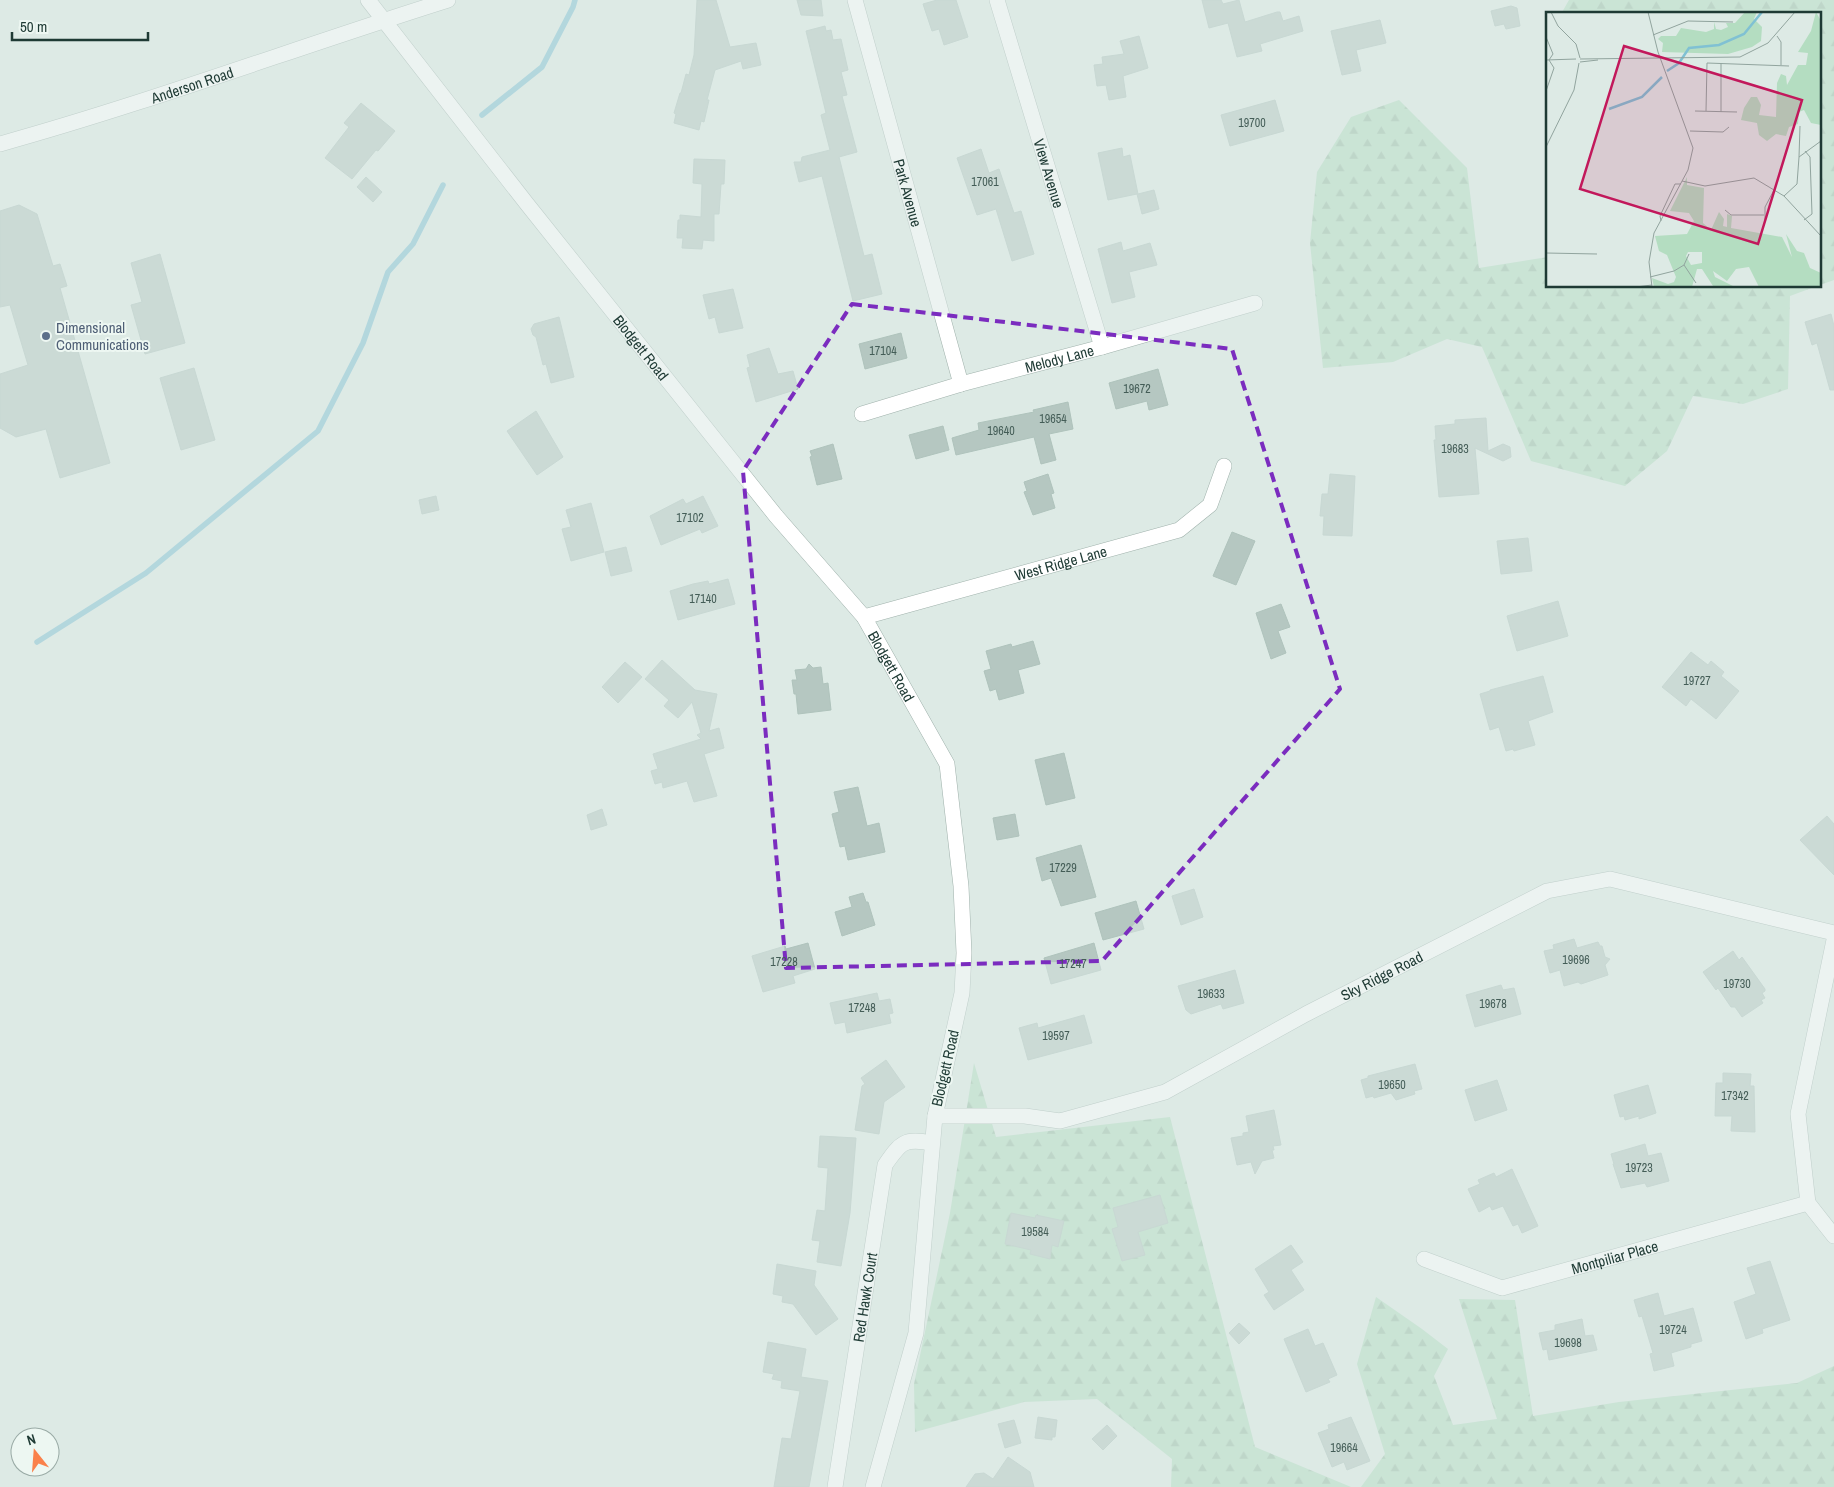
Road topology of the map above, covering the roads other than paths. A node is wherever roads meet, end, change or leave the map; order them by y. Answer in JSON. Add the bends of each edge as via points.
{"nodes":[{"id":1,"x":368,"y":0,"type":"edge"},
{"id":2,"x":448,"y":0,"type":"edge"},
{"id":3,"x":855,"y":0,"type":"edge"},
{"id":4,"x":997,"y":0,"type":"edge"},
{"id":5,"x":382,"y":20,"type":"junction"},
{"id":6,"x":0,"y":144,"type":"edge"},
{"id":7,"x":1255,"y":303,"type":"dead end"},
{"id":8,"x":1102,"y":348,"type":"junction"},
{"id":9,"x":961,"y":384,"type":"junction"},
{"id":10,"x":862,"y":414,"type":"dead end"},
{"id":11,"x":1224,"y":466,"type":"dead end"},
{"id":12,"x":864,"y":617,"type":"junction"},
{"id":13,"x":1834,"y":933,"type":"edge"},
{"id":14,"x":1834,"y":940,"type":"edge"},
{"id":15,"x":935,"y":1116,"type":"junction"},
{"id":16,"x":932,"y":1143,"type":"junction"},
{"id":17,"x":1808,"y":1203,"type":"junction"},
{"id":18,"x":1834,"y":1236,"type":"edge"},
{"id":19,"x":1424,"y":1259,"type":"dead end"},
{"id":20,"x":835,"y":1487,"type":"edge"},
{"id":21,"x":873,"y":1487,"type":"edge"}],
"edges":[{"from":1,"to":5,"type":"street","name":"Blodgett Road"},
{"from":2,"to":5,"type":"street","name":"Anderson Road"},
{"from":3,"to":9,"type":"street","name":"Park Avenue"},
{"from":4,"to":8,"type":"street","name":"View Avenue"},
{"from":5,"to":6,"type":"street","name":"Anderson Road","via":[[194,85]]},
{"from":5,"to":12,"type":"street","name":"Blodgett Road","via":[[770,508]]},
{"from":7,"to":8,"type":"street","name":"Melody Lane"},
{"from":8,"to":9,"type":"street","name":"Melody Lane"},
{"from":9,"to":10,"type":"street","name":"Melody Lane"},
{"from":11,"to":12,"type":"street","name":"West Ridge Lane","via":[[1210,505],[1179,530]]},
{"from":12,"to":15,"type":"street","name":"Blodgett Road","via":[[947,764],[961,886],[962,994]]},
{"from":13,"to":15,"type":"street","name":"Sky Ridge Road","via":[[1610,880],[1548,891],[1306,1014],[1165,1092],[1060,1120],[1024,1116]]},
{"from":14,"to":17,"type":"street","via":[[1798,1114]]},
{"from":15,"to":16,"type":"street","name":"Blodgett Road"},
{"from":16,"to":20,"type":"street","name":"Red Hawk Court","via":[[915,1140],[897,1147],[885,1165]]},
{"from":16,"to":21,"type":"street","name":"Blodgett Road","via":[[916,1333]]},
{"from":17,"to":18,"type":"street"},
{"from":17,"to":19,"type":"street","name":"Montpiliar Place","via":[[1502,1288]]}]}
